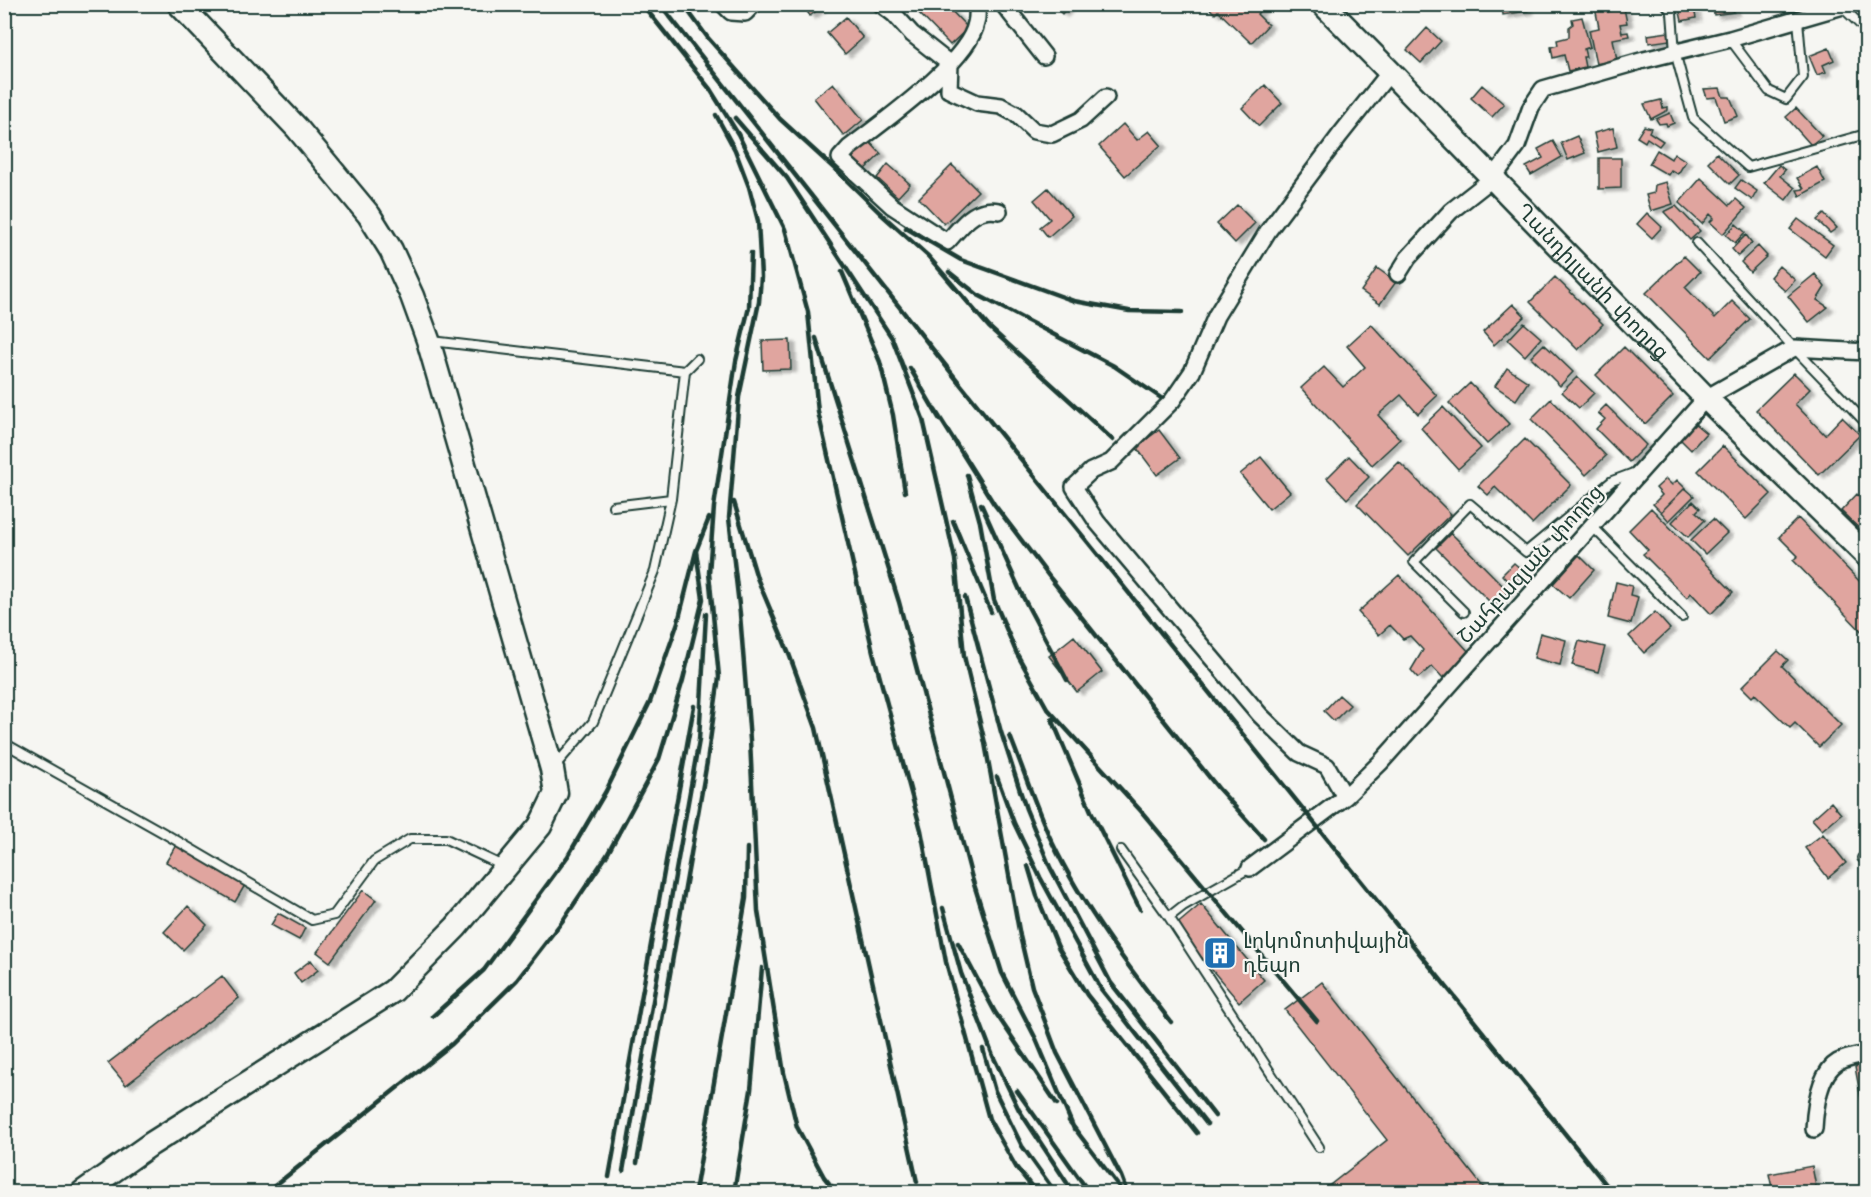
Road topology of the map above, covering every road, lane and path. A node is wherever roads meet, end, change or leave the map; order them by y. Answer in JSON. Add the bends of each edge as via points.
{"nodes":[{"id":1,"x":179,"y":4,"type":"edge"},
{"id":2,"x":723,"y":4,"type":"edge"},
{"id":3,"x":754,"y":4,"type":"edge"},
{"id":4,"x":881,"y":4,"type":"edge"},
{"id":5,"x":977,"y":4,"type":"edge"},
{"id":6,"x":1003,"y":4,"type":"edge"},
{"id":7,"x":1666,"y":4,"type":"edge"},
{"id":8,"x":1329,"y":5,"type":"edge"},
{"id":9,"x":1846,"y":6,"type":"edge"},
{"id":10,"x":1798,"y":20,"type":"junction"},
{"id":11,"x":1866,"y":30,"type":"edge"},
{"id":12,"x":1730,"y":39,"type":"junction"},
{"id":13,"x":1675,"y":52,"type":"junction"},
{"id":14,"x":1044,"y":56,"type":"dead end"},
{"id":15,"x":950,"y":64,"type":"junction"},
{"id":16,"x":1390,"y":72,"type":"junction"},
{"id":17,"x":1106,"y":97,"type":"dead end"},
{"id":18,"x":1866,"y":134,"type":"edge"},
{"id":19,"x":1493,"y":178,"type":"junction"},
{"id":20,"x":999,"y":212,"type":"dead end"},
{"id":21,"x":1697,"y":243,"type":"dead end"},
{"id":22,"x":1398,"y":274,"type":"dead end"},
{"id":23,"x":428,"y":340,"type":"junction"},
{"id":24,"x":1794,"y":348,"type":"junction"},
{"id":25,"x":1866,"y":352,"type":"edge"},
{"id":26,"x":697,"y":359,"type":"dead end"},
{"id":27,"x":685,"y":371,"type":"junction"},
{"id":28,"x":1706,"y":398,"type":"junction"},
{"id":29,"x":1866,"y":423,"type":"edge"},
{"id":30,"x":1643,"y":469,"type":"junction"},
{"id":31,"x":671,"y":499,"type":"junction"},
{"id":32,"x":613,"y":506,"type":"dead end"},
{"id":33,"x":1592,"y":526,"type":"junction"},
{"id":34,"x":1866,"y":555,"type":"edge"},
{"id":35,"x":1464,"y":612,"type":"dead end"},
{"id":36,"x":1682,"y":617,"type":"dead end"},
{"id":37,"x":4,"y":742,"type":"edge"},
{"id":38,"x":552,"y":769,"type":"junction"},
{"id":39,"x":1345,"y":797,"type":"junction"},
{"id":40,"x":1121,"y":850,"type":"dead end"},
{"id":41,"x":507,"y":868,"type":"junction"},
{"id":42,"x":1250,"y":868,"type":"joint"},
{"id":43,"x":1169,"y":917,"type":"junction"},
{"id":44,"x":1866,"y":1054,"type":"edge"},
{"id":45,"x":1814,"y":1129,"type":"dead end"},
{"id":46,"x":1319,"y":1147,"type":"dead end"},
{"id":47,"x":84,"y":1192,"type":"edge"}],
"edges":[{"from":1,"to":23,"type":"street","via":[[297,128],[369,215],[391,250]]},
{"from":2,"to":3,"type":"street","via":[[731,12],[745,13]]},
{"from":4,"to":15,"type":"street"},
{"from":5,"to":15,"type":"street","via":[[976,24],[964,49]]},
{"from":6,"to":14,"type":"street"},
{"from":7,"to":13,"type":"lane","via":[[1672,13]]},
{"from":8,"to":16,"type":"street","name":"Ղանդիլյանի փողոց"},
{"from":9,"to":10,"type":"street"},
{"from":9,"to":11,"type":"lane"},
{"from":10,"to":12,"type":"street"},
{"from":10,"to":12,"type":"lane","via":[[1803,77],[1786,99],[1769,91]]},
{"from":12,"to":13,"type":"street"},
{"from":13,"to":18,"type":"lane","via":[[1693,118],[1748,167]]},
{"from":13,"to":19,"type":"street","via":[[1543,89],[1531,106],[1516,146]]},
{"from":15,"to":17,"type":"street","via":[[949,90],[977,104],[1001,106],[1034,131],[1052,134],[1081,120]]},
{"from":15,"to":20,"type":"street","via":[[840,158],[892,206],[947,242],[971,215],[988,209]]},
{"from":16,"to":19,"type":"street","name":"Ղանդիլյանի փողոց"},
{"from":16,"to":39,"type":"street","via":[[1268,231],[1216,316],[1192,372],[1172,401],[1111,462],[1091,471],[1074,487],[1097,522],[1260,716],[1299,753],[1327,766]]},
{"from":19,"to":22,"type":"street","via":[[1451,211]]},
{"from":19,"to":28,"type":"street","name":"Ղանդիլյանի փողոց"},
{"from":21,"to":24,"type":"lane"},
{"from":23,"to":27,"type":"lane"},
{"from":23,"to":38,"type":"street"},
{"from":24,"to":25,"type":"street"},
{"from":24,"to":28,"type":"street","name":"Շահբազյան փողոց"},
{"from":24,"to":29,"type":"lane"},
{"from":26,"to":27,"type":"lane"},
{"from":27,"to":31,"type":"lane"},
{"from":28,"to":30,"type":"street","name":"Շահբազյան փողոց"},
{"from":28,"to":34,"type":"street","name":"Ղանդիլյանի փողոց"},
{"from":30,"to":33,"type":"street","name":"Շահբազյան փողոց"},
{"from":30,"to":35,"type":"lane","via":[[1612,481],[1526,552],[1470,504],[1414,562]]},
{"from":31,"to":32,"type":"lane"},
{"from":31,"to":38,"type":"lane","via":[[656,571],[592,722]]},
{"from":33,"to":36,"type":"lane"},
{"from":33,"to":39,"type":"street","name":"Շահբազյան փողոց","via":[[1381,762]]},
{"from":37,"to":41,"type":"lane","via":[[312,920],[334,915],[374,861],[410,839],[446,839]]},
{"from":38,"to":41,"type":"street","via":[[556,792],[540,826]]},
{"from":39,"to":42,"type":"street","name":"Շահբազյան փողոց"},
{"from":40,"to":43,"type":"lane"},
{"from":41,"to":47,"type":"street","via":[[393,991],[151,1144]]},
{"from":42,"to":43,"type":"lane"},
{"from":43,"to":46,"type":"lane"},
{"from":44,"to":45,"type":"street","via":[[1836,1063],[1822,1084],[1815,1106]]}]}
